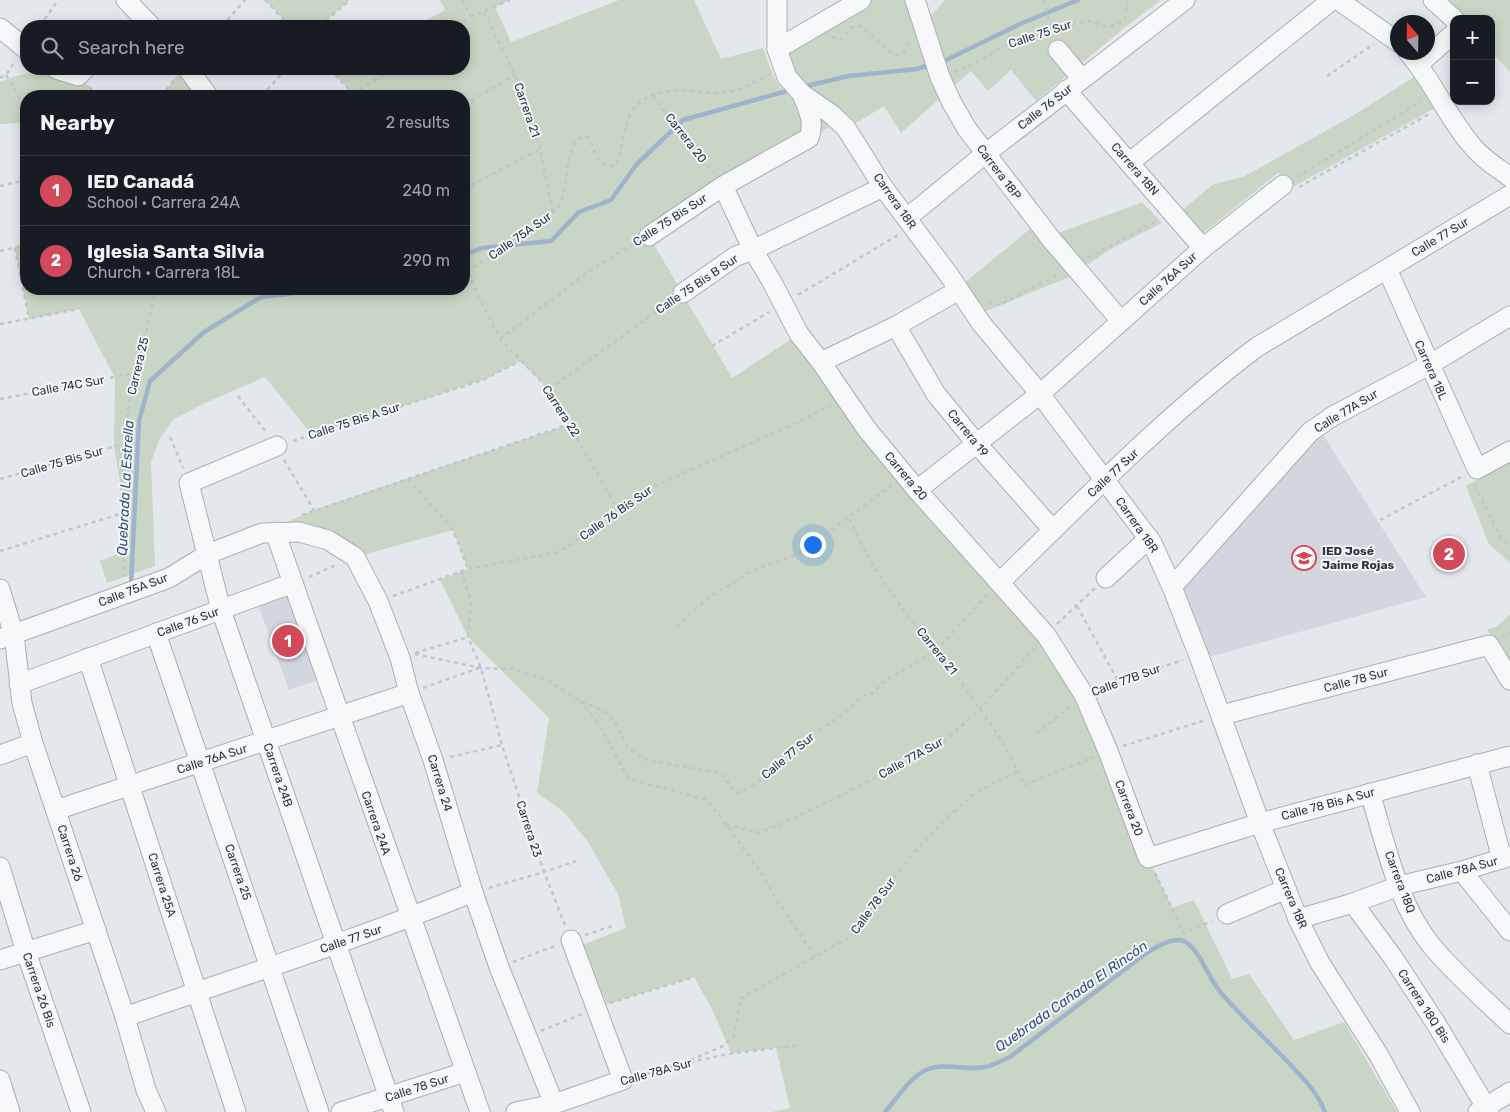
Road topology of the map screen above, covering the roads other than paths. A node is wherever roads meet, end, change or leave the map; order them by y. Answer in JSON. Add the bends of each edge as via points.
{"nodes":[{"id":1,"x":126,"y":0,"type":"edge"},
{"id":2,"x":777,"y":0,"type":"edge"},
{"id":3,"x":861,"y":0,"type":"edge"},
{"id":4,"x":915,"y":0,"type":"edge"},
{"id":5,"x":1185,"y":0,"type":"edge"},
{"id":6,"x":1332,"y":0,"type":"edge"},
{"id":7,"x":1338,"y":0,"type":"edge"},
{"id":8,"x":1433,"y":0,"type":"edge"},
{"id":9,"x":1450,"y":15,"type":"edge"},
{"id":10,"x":138,"y":20,"type":"edge"},
{"id":11,"x":0,"y":28,"type":"edge"},
{"id":12,"x":1390,"y":36,"type":"edge"},
{"id":13,"x":1450,"y":36,"type":"edge"},
{"id":14,"x":20,"y":43,"type":"edge"},
{"id":15,"x":1435,"y":45,"type":"edge"},
{"id":16,"x":777,"y":49,"type":"junction"},
{"id":17,"x":1058,"y":50,"type":"dead end"},
{"id":18,"x":1414,"y":60,"type":"edge"},
{"id":19,"x":185,"y":75,"type":"edge"},
{"id":20,"x":1082,"y":78,"type":"junction"},
{"id":21,"x":201,"y":90,"type":"edge"},
{"id":22,"x":1066,"y":90,"type":"junction"},
{"id":23,"x":802,"y":94,"type":"junction"},
{"id":24,"x":985,"y":154,"type":"junction"},
{"id":25,"x":1129,"y":163,"type":"junction"},
{"id":26,"x":1510,"y":177,"type":"edge"},
{"id":27,"x":1283,"y":185,"type":"road end"},
{"id":28,"x":723,"y":186,"type":"junction"},
{"id":29,"x":883,"y":187,"type":"junction"},
{"id":30,"x":1510,"y":195,"type":"edge"},
{"id":31,"x":909,"y":222,"type":"junction"},
{"id":32,"x":649,"y":236,"type":"road end"},
{"id":33,"x":1203,"y":248,"type":"junction"},
{"id":34,"x":753,"y":250,"type":"junction"},
{"id":35,"x":1387,"y":270,"type":"junction"},
{"id":36,"x":959,"y":290,"type":"junction"},
{"id":37,"x":683,"y":293,"type":"road end"},
{"id":38,"x":1510,"y":316,"type":"edge"},
{"id":39,"x":1121,"y":321,"type":"junction"},
{"id":40,"x":896,"y":326,"type":"junction"},
{"id":41,"x":821,"y":362,"type":"junction"},
{"id":42,"x":1429,"y":364,"type":"junction"},
{"id":43,"x":1040,"y":394,"type":"junction"},
{"id":44,"x":976,"y":443,"type":"junction"},
{"id":45,"x":276,"y":446,"type":"road end"},
{"id":46,"x":1510,"y":451,"type":"edge"},
{"id":47,"x":1105,"y":479,"type":"junction"},
{"id":48,"x":917,"y":490,"type":"junction"},
{"id":49,"x":1053,"y":530,"type":"junction"},
{"id":50,"x":269,"y":532,"type":"junction"},
{"id":51,"x":1149,"y":538,"type":"junction"},
{"id":52,"x":208,"y":554,"type":"junction"},
{"id":53,"x":1106,"y":578,"type":"road end"},
{"id":54,"x":1000,"y":582,"type":"junction"},
{"id":55,"x":294,"y":583,"type":"junction"},
{"id":56,"x":1172,"y":587,"type":"junction"},
{"id":57,"x":0,"y":589,"type":"edge"},
{"id":58,"x":221,"y":610,"type":"junction"},
{"id":59,"x":156,"y":633,"type":"junction"},
{"id":60,"x":7,"y":637,"type":"edge"},
{"id":61,"x":88,"y":658,"type":"junction"},
{"id":62,"x":1510,"y":680,"type":"edge"},
{"id":63,"x":19,"y":684,"type":"junction"},
{"id":64,"x":409,"y":693,"type":"junction"},
{"id":65,"x":1222,"y":715,"type":"junction"},
{"id":66,"x":339,"y":716,"type":"junction"},
{"id":67,"x":266,"y":741,"type":"junction"},
{"id":68,"x":33,"y":743,"type":"junction"},
{"id":69,"x":0,"y":755,"type":"edge"},
{"id":70,"x":1510,"y":756,"type":"edge"},
{"id":71,"x":201,"y":762,"type":"junction"},
{"id":72,"x":1478,"y":764,"type":"junction"},
{"id":73,"x":129,"y":786,"type":"junction"},
{"id":74,"x":1370,"y":793,"type":"junction"},
{"id":75,"x":56,"y":810,"type":"junction"},
{"id":76,"x":1260,"y":823,"type":"junction"},
{"id":77,"x":1148,"y":858,"type":"joint"},
{"id":78,"x":1506,"y":858,"type":"edge"},
{"id":79,"x":0,"y":867,"type":"edge"},
{"id":80,"x":1462,"y":871,"type":"junction"},
{"id":81,"x":1399,"y":886,"type":"junction"},
{"id":82,"x":1286,"y":889,"type":"junction"},
{"id":83,"x":473,"y":892,"type":"junction"},
{"id":84,"x":1353,"y":903,"type":"junction"},
{"id":85,"x":1227,"y":914,"type":"road end"},
{"id":86,"x":410,"y":918,"type":"junction"},
{"id":87,"x":1298,"y":919,"type":"junction"},
{"id":88,"x":96,"y":930,"type":"junction"},
{"id":89,"x":1510,"y":931,"type":"edge"},
{"id":90,"x":571,"y":940,"type":"road end"},
{"id":91,"x":336,"y":945,"type":"junction"},
{"id":92,"x":26,"y":952,"type":"junction"},
{"id":93,"x":0,"y":960,"type":"edge"},
{"id":94,"x":270,"y":966,"type":"junction"},
{"id":95,"x":197,"y":992,"type":"junction"},
{"id":96,"x":125,"y":1017,"type":"junction"},
{"id":97,"x":1510,"y":1024,"type":"edge"},
{"id":98,"x":465,"y":1072,"type":"junction"},
{"id":99,"x":0,"y":1080,"type":"edge"},
{"id":100,"x":1510,"y":1092,"type":"edge"},
{"id":101,"x":391,"y":1104,"type":"edge"},
{"id":102,"x":554,"y":1104,"type":"junction"},
{"id":103,"x":1485,"y":1110,"type":"edge"},
{"id":104,"x":10,"y":1112,"type":"edge"},
{"id":105,"x":81,"y":1112,"type":"edge"},
{"id":106,"x":156,"y":1112,"type":"edge"},
{"id":107,"x":236,"y":1112,"type":"edge"},
{"id":108,"x":319,"y":1112,"type":"edge"},
{"id":109,"x":340,"y":1112,"type":"edge"},
{"id":110,"x":480,"y":1112,"type":"edge"},
{"id":111,"x":516,"y":1112,"type":"edge"},
{"id":112,"x":1410,"y":1112,"type":"edge"}],
"edges":[{"from":1,"to":10,"type":"street"},
{"from":2,"to":16,"type":"street","name":"Carrera 18R"},
{"from":3,"to":16,"type":"street"},
{"from":4,"to":24,"type":"street","name":"Carrera 18P","via":[[940,77],[957,112]]},
{"from":5,"to":20,"type":"street","name":"Calle 76 Sur"},
{"from":6,"to":25,"type":"street"},
{"from":7,"to":12,"type":"street"},
{"from":8,"to":9,"type":"street"},
{"from":11,"to":14,"type":"street"},
{"from":13,"to":15,"type":"street"},
{"from":16,"to":23,"type":"street","name":"Carrera 18R","via":[[787,77]]},
{"from":17,"to":20,"type":"street"},
{"from":18,"to":26,"type":"street","via":[[1467,140],[1481,156]]},
{"from":19,"to":21,"type":"street"},
{"from":20,"to":22,"type":"street","name":"Calle 76 Sur"},
{"from":22,"to":24,"type":"street","name":"Calle 76 Sur"},
{"from":22,"to":25,"type":"street","name":"Carrera 18N"},
{"from":23,"to":28,"type":"street","name":"Calle 75 Bis Sur","via":[[811,120],[809,138]]},
{"from":23,"to":29,"type":"street","name":"Carrera 18R","via":[[840,121]]},
{"from":24,"to":31,"type":"street","name":"Calle 76 Sur"},
{"from":24,"to":39,"type":"street","name":"Carrera 18P"},
{"from":25,"to":33,"type":"street","name":"Carrera 18N"},
{"from":27,"to":33,"type":"street","name":"Calle 76A Sur"},
{"from":28,"to":32,"type":"street","name":"Calle 75 Bis Sur"},
{"from":28,"to":34,"type":"street","name":"Carrera 20"},
{"from":29,"to":31,"type":"street","name":"Carrera 18R"},
{"from":29,"to":34,"type":"street","name":"Calle 75 Bis B Sur"},
{"from":30,"to":35,"type":"street","name":"Calle 77 Sur"},
{"from":31,"to":36,"type":"street","name":"Carrera 18R"},
{"from":33,"to":39,"type":"street","name":"Calle 76A Sur"},
{"from":34,"to":37,"type":"street","name":"Calle 75 Bis B Sur","via":[[736,256]]},
{"from":34,"to":41,"type":"street","name":"Carrera 20","via":[[799,334]]},
{"from":35,"to":42,"type":"street","name":"Carrera 18L"},
{"from":35,"to":47,"type":"street","name":"Calle 77 Sur","via":[[1249,353],[1218,376]]},
{"from":36,"to":40,"type":"street"},
{"from":36,"to":43,"type":"street","name":"Carrera 18R","via":[[986,330]]},
{"from":38,"to":42,"type":"street","name":"Calle 77A Sur"},
{"from":39,"to":43,"type":"street","name":"Calle 76A Sur"},
{"from":40,"to":41,"type":"street"},
{"from":40,"to":44,"type":"street","name":"Carrera 19","via":[[936,394]]},
{"from":41,"to":48,"type":"street","name":"Carrera 20","via":[[866,428]]},
{"from":42,"to":46,"type":"street","name":"Carrera 18L","via":[[1473,471]]},
{"from":42,"to":56,"type":"street","name":"Calle 77A Sur","via":[[1310,432]]},
{"from":43,"to":44,"type":"street","name":"Calle 76A Sur"},
{"from":43,"to":47,"type":"street","name":"Carrera 18R"},
{"from":44,"to":48,"type":"street","name":"Calle 76A Sur"},
{"from":44,"to":49,"type":"street","name":"Carrera 19"},
{"from":45,"to":52,"type":"street","name":"Carrera 24B","via":[[189,483]]},
{"from":47,"to":49,"type":"street","name":"Calle 77 Sur"},
{"from":47,"to":51,"type":"street","name":"Carrera 18R"},
{"from":48,"to":54,"type":"street","name":"Carrera 20"},
{"from":49,"to":54,"type":"street","name":"Calle 77 Sur"},
{"from":50,"to":52,"type":"street","name":"Calle 75A Sur"},
{"from":50,"to":55,"type":"street","name":"Carrera 24A"},
{"from":50,"to":64,"type":"street","name":"Carrera 24","via":[[299,532],[328,540],[355,557],[407,656]]},
{"from":51,"to":53,"type":"street"},
{"from":51,"to":56,"type":"street","name":"Carrera 18R"},
{"from":52,"to":58,"type":"street","name":"Carrera 24B"},
{"from":52,"to":60,"type":"street","name":"Calle 75A Sur","via":[[169,578]]},
{"from":54,"to":77,"type":"street","name":"Carrera 20","via":[[1046,635],[1084,696]]},
{"from":55,"to":58,"type":"street","name":"Calle 76 Sur"},
{"from":55,"to":66,"type":"street","name":"Carrera 24A"},
{"from":56,"to":65,"type":"street","name":"Carrera 18R"},
{"from":57,"to":60,"type":"street","name":"Carrera 26"},
{"from":58,"to":59,"type":"street","name":"Calle 76 Sur"},
{"from":58,"to":67,"type":"street","name":"Carrera 24B"},
{"from":59,"to":61,"type":"street","name":"Calle 76 Sur"},
{"from":59,"to":71,"type":"street","name":"Carrera 25"},
{"from":60,"to":63,"type":"street","name":"Carrera 26"},
{"from":61,"to":63,"type":"street","name":"Calle 76 Sur"},
{"from":61,"to":73,"type":"street","name":"Carrera 25A"},
{"from":62,"to":65,"type":"street","name":"Calle 78 Sur","via":[[1490,644]]},
{"from":63,"to":68,"type":"street","name":"Carrera 26"},
{"from":64,"to":66,"type":"street","name":"Calle 76A Sur"},
{"from":64,"to":83,"type":"street","name":"Carrera 24"},
{"from":65,"to":76,"type":"street","name":"Carrera 18R"},
{"from":66,"to":67,"type":"street","name":"Calle 76A Sur"},
{"from":66,"to":86,"type":"street","name":"Carrera 24A"},
{"from":67,"to":71,"type":"street","name":"Calle 76A Sur"},
{"from":67,"to":91,"type":"street","name":"Carrera 24B"},
{"from":68,"to":69,"type":"street"},
{"from":68,"to":75,"type":"street","name":"Carrera 26"},
{"from":70,"to":72,"type":"street","name":"Calle 78 Bis A Sur"},
{"from":71,"to":73,"type":"street","name":"Calle 76A Sur"},
{"from":71,"to":94,"type":"street","name":"Carrera 25"},
{"from":72,"to":74,"type":"street","name":"Calle 78 Bis A Sur"},
{"from":72,"to":78,"type":"street"},
{"from":73,"to":75,"type":"street","name":"Calle 76A Sur"},
{"from":73,"to":95,"type":"street","name":"Carrera 25A"},
{"from":74,"to":76,"type":"street","name":"Calle 78 Bis A Sur"},
{"from":74,"to":81,"type":"street","name":"Carrera 18Q"},
{"from":75,"to":88,"type":"street","name":"Carrera 26"},
{"from":76,"to":77,"type":"street","name":"Calle 78 Bis A Sur"},
{"from":76,"to":82,"type":"street","name":"Carrera 18R"},
{"from":78,"to":80,"type":"street","name":"Calle 78A Sur"},
{"from":79,"to":92,"type":"street","name":"Carrera 26 Bis"},
{"from":80,"to":81,"type":"street","name":"Calle 78A Sur"},
{"from":80,"to":89,"type":"street"},
{"from":81,"to":84,"type":"street","name":"Calle 78A Sur"},
{"from":81,"to":97,"type":"street","name":"Carrera 18Q","via":[[1414,919],[1431,945]]},
{"from":82,"to":85,"type":"street"},
{"from":82,"to":87,"type":"street","name":"Carrera 18R"},
{"from":83,"to":86,"type":"street","name":"Calle 77 Sur"},
{"from":83,"to":102,"type":"street","name":"Carrera 24"},
{"from":84,"to":87,"type":"street","name":"Calle 78A Sur"},
{"from":84,"to":103,"type":"street","name":"Carrera 18Q Bis","via":[[1435,1022]]},
{"from":86,"to":91,"type":"street","name":"Calle 77 Sur"},
{"from":86,"to":98,"type":"street","name":"Carrera 24A"},
{"from":87,"to":112,"type":"street","name":"Carrera 18R","via":[[1320,963],[1378,1054]]},
{"from":88,"to":92,"type":"street"},
{"from":88,"to":96,"type":"street","name":"Carrera 26"},
{"from":90,"to":102,"type":"street","name":"Calle 78A Sur","via":[[623,1080]]},
{"from":91,"to":94,"type":"street","name":"Calle 77 Sur"},
{"from":91,"to":101,"type":"street","name":"Carrera 24B"},
{"from":92,"to":93,"type":"street"},
{"from":92,"to":105,"type":"street","name":"Carrera 26 Bis"},
{"from":94,"to":95,"type":"street","name":"Calle 77 Sur"},
{"from":94,"to":108,"type":"street","name":"Carrera 25"},
{"from":95,"to":96,"type":"street","name":"Calle 77 Sur"},
{"from":95,"to":107,"type":"street","name":"Carrera 25A"},
{"from":96,"to":106,"type":"street","name":"Carrera 26","via":[[146,1090]]},
{"from":98,"to":101,"type":"street","name":"Calle 78 Sur"},
{"from":98,"to":110,"type":"street","name":"Carrera 24A"},
{"from":99,"to":104,"type":"street"},
{"from":100,"to":103,"type":"street"},
{"from":101,"to":109,"type":"street","name":"Calle 78 Sur"},
{"from":102,"to":111,"type":"street","name":"Calle 78A Sur"}]}
